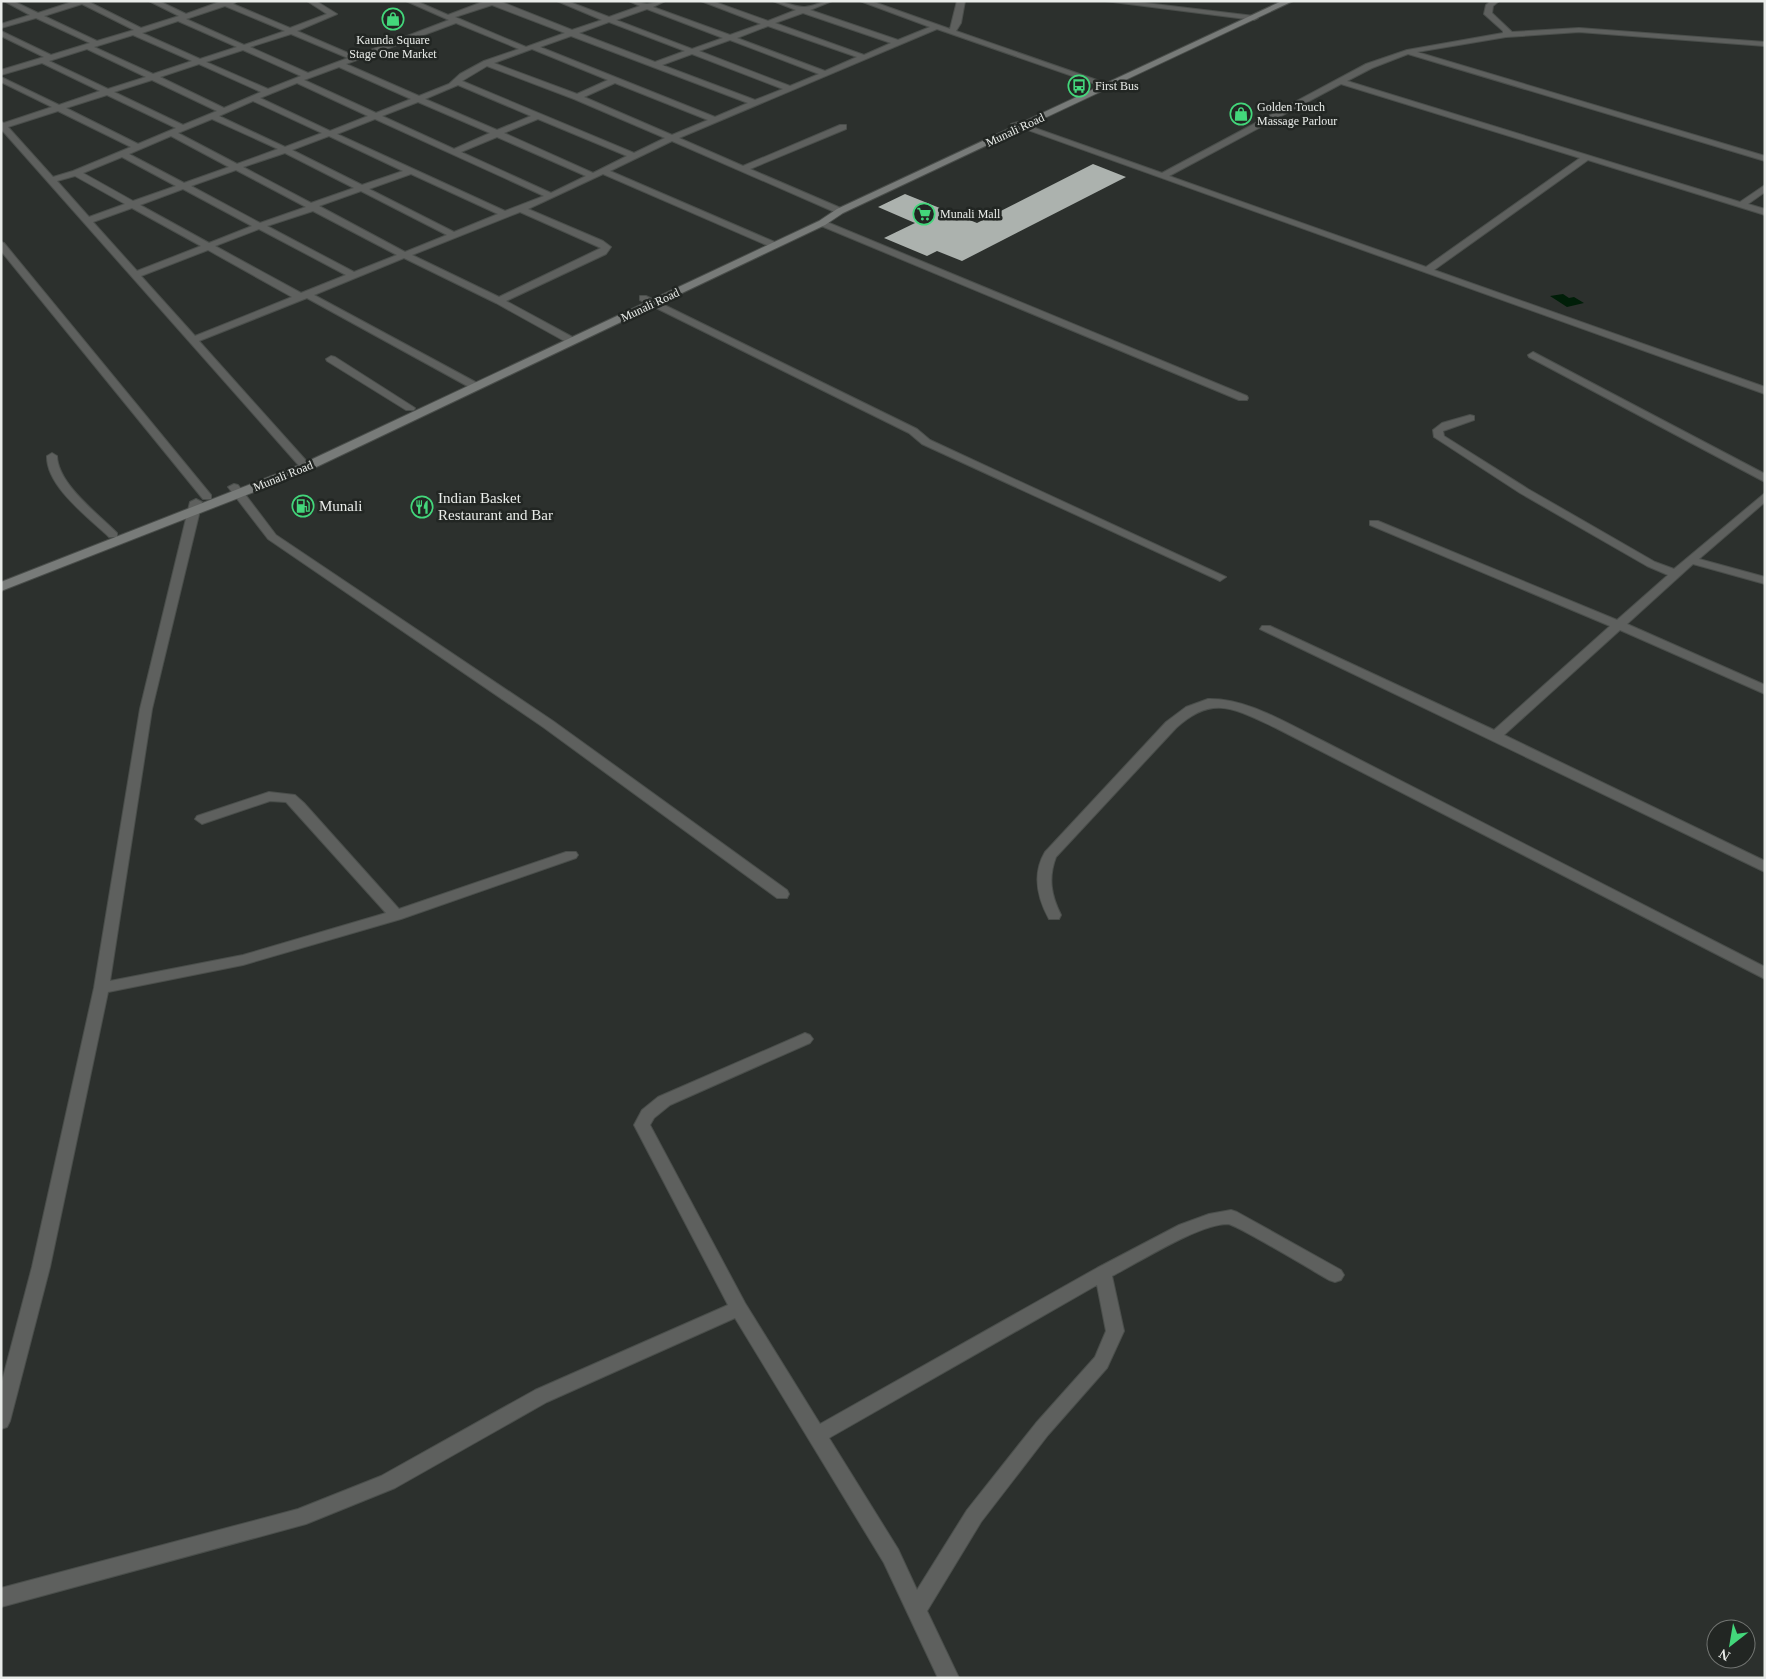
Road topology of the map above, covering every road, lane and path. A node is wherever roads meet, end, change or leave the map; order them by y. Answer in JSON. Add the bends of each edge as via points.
{"nodes":[{"id":1,"x":7,"y":1,"type":"edge"},
{"id":2,"x":82,"y":1,"type":"edge"},
{"id":3,"x":152,"y":1,"type":"edge"},
{"id":4,"x":235,"y":1,"type":"edge"},
{"id":5,"x":310,"y":1,"type":"edge"},
{"id":6,"x":409,"y":1,"type":"edge"},
{"id":7,"x":560,"y":1,"type":"edge"},
{"id":8,"x":632,"y":1,"type":"edge"},
{"id":9,"x":662,"y":1,"type":"edge"},
{"id":10,"x":704,"y":1,"type":"edge"},
{"id":11,"x":776,"y":1,"type":"edge"},
{"id":12,"x":829,"y":1,"type":"edge"},
{"id":13,"x":863,"y":1,"type":"edge"},
{"id":14,"x":961,"y":1,"type":"edge"},
{"id":15,"x":1108,"y":1,"type":"edge"},
{"id":16,"x":1279,"y":1,"type":"edge"},
{"id":17,"x":1289,"y":1,"type":"edge"},
{"id":18,"x":1496,"y":1,"type":"edge"},
{"id":19,"x":492,"y":2,"type":"edge"},
{"id":20,"x":223,"y":3,"type":"edge"},
{"id":21,"x":647,"y":7,"type":"junction"},
{"id":22,"x":805,"y":11,"type":"junction"},
{"id":23,"x":35,"y":15,"type":"junction"},
{"id":24,"x":1250,"y":17,"type":"junction"},
{"id":25,"x":183,"y":18,"type":"junction"},
{"id":26,"x":451,"y":19,"type":"junction"},
{"id":27,"x":610,"y":20,"type":"junction"},
{"id":28,"x":767,"y":24,"type":"junction"},
{"id":29,"x":1,"y":26,"type":"edge"},
{"id":30,"x":936,"y":27,"type":"junction"},
{"id":31,"x":139,"y":32,"type":"junction"},
{"id":32,"x":289,"y":32,"type":"junction"},
{"id":33,"x":952,"y":32,"type":"junction"},
{"id":34,"x":1,"y":33,"type":"edge"},
{"id":35,"x":572,"y":34,"type":"junction"},
{"id":36,"x":1506,"y":35,"type":"junction"},
{"id":37,"x":731,"y":38,"type":"junction"},
{"id":38,"x":898,"y":43,"type":"junction"},
{"id":39,"x":98,"y":44,"type":"junction"},
{"id":40,"x":1765,"y":44,"type":"edge"},
{"id":41,"x":89,"y":47,"type":"junction"},
{"id":42,"x":243,"y":47,"type":"junction"},
{"id":43,"x":529,"y":48,"type":"junction"},
{"id":44,"x":691,"y":52,"type":"junction"},
{"id":45,"x":1407,"y":52,"type":"junction"},
{"id":46,"x":863,"y":57,"type":"junction"},
{"id":47,"x":354,"y":58,"type":"junction"},
{"id":48,"x":46,"y":59,"type":"junction"},
{"id":49,"x":200,"y":63,"type":"junction"},
{"id":50,"x":487,"y":63,"type":"junction"},
{"id":51,"x":339,"y":64,"type":"junction"},
{"id":52,"x":655,"y":65,"type":"junction"},
{"id":53,"x":1,"y":73,"type":"edge"},
{"id":54,"x":824,"y":73,"type":"junction"},
{"id":55,"x":308,"y":76,"type":"junction"},
{"id":56,"x":154,"y":77,"type":"junction"},
{"id":57,"x":1,"y":78,"type":"edge"},
{"id":58,"x":298,"y":80,"type":"junction"},
{"id":59,"x":614,"y":80,"type":"junction"},
{"id":60,"x":1338,"y":81,"type":"junction"},
{"id":61,"x":458,"y":82,"type":"junction"},
{"id":62,"x":1106,"y":85,"type":"junction"},
{"id":63,"x":789,"y":88,"type":"junction"},
{"id":64,"x":106,"y":92,"type":"junction"},
{"id":65,"x":268,"y":93,"type":"junction"},
{"id":66,"x":577,"y":97,"type":"junction"},
{"id":67,"x":255,"y":99,"type":"junction"},
{"id":68,"x":419,"y":99,"type":"junction"},
{"id":69,"x":754,"y":103,"type":"junction"},
{"id":70,"x":59,"y":108,"type":"junction"},
{"id":71,"x":225,"y":111,"type":"junction"},
{"id":72,"x":213,"y":116,"type":"junction"},
{"id":73,"x":375,"y":116,"type":"junction"},
{"id":74,"x":537,"y":116,"type":"junction"},
{"id":75,"x":715,"y":120,"type":"junction"},
{"id":76,"x":2,"y":125,"type":"edge"},
{"id":77,"x":1018,"y":126,"type":"junction"},
{"id":78,"x":843,"y":127,"type":"dead end"},
{"id":79,"x":182,"y":128,"type":"junction"},
{"id":80,"x":171,"y":132,"type":"junction"},
{"id":81,"x":331,"y":133,"type":"junction"},
{"id":82,"x":499,"y":133,"type":"junction"},
{"id":83,"x":14,"y":138,"type":"junction"},
{"id":84,"x":670,"y":139,"type":"junction"},
{"id":85,"x":1,"y":141,"type":"edge"},
{"id":86,"x":136,"y":146,"type":"junction"},
{"id":87,"x":284,"y":149,"type":"junction"},
{"id":88,"x":456,"y":151,"type":"junction"},
{"id":89,"x":121,"y":153,"type":"junction"},
{"id":90,"x":633,"y":156,"type":"junction"},
{"id":91,"x":1586,"y":158,"type":"junction"},
{"id":92,"x":1765,"y":159,"type":"edge"},
{"id":93,"x":236,"y":166,"type":"junction"},
{"id":94,"x":745,"y":168,"type":"junction"},
{"id":95,"x":411,"y":170,"type":"junction"},
{"id":96,"x":602,"y":171,"type":"junction"},
{"id":97,"x":76,"y":173,"type":"junction"},
{"id":98,"x":593,"y":176,"type":"junction"},
{"id":99,"x":1163,"y":176,"type":"junction"},
{"id":100,"x":52,"y":180,"type":"junction"},
{"id":101,"x":183,"y":186,"type":"junction"},
{"id":102,"x":362,"y":188,"type":"junction"},
{"id":103,"x":1765,"y":188,"type":"edge"},
{"id":104,"x":551,"y":196,"type":"junction"},
{"id":105,"x":132,"y":204,"type":"junction"},
{"id":106,"x":1741,"y":205,"type":"junction"},
{"id":107,"x":314,"y":206,"type":"junction"},
{"id":108,"x":519,"y":208,"type":"junction"},
{"id":109,"x":838,"y":210,"type":"junction"},
{"id":110,"x":1765,"y":212,"type":"edge"},
{"id":111,"x":504,"y":214,"type":"junction"},
{"id":112,"x":86,"y":221,"type":"junction"},
{"id":113,"x":822,"y":223,"type":"junction"},
{"id":114,"x":259,"y":226,"type":"junction"},
{"id":115,"x":454,"y":235,"type":"junction"},
{"id":116,"x":770,"y":243,"type":"junction"},
{"id":117,"x":1,"y":245,"type":"edge"},
{"id":118,"x":208,"y":247,"type":"junction"},
{"id":119,"x":404,"y":255,"type":"junction"},
{"id":120,"x":1428,"y":270,"type":"junction"},
{"id":121,"x":135,"y":275,"type":"junction"},
{"id":122,"x":354,"y":276,"type":"junction"},
{"id":123,"x":305,"y":297,"type":"junction"},
{"id":124,"x":499,"y":301,"type":"junction"},
{"id":125,"x":648,"y":301,"type":"junction"},
{"id":126,"x":567,"y":338,"type":"junction"},
{"id":127,"x":193,"y":340,"type":"junction"},
{"id":128,"x":1533,"y":355,"type":"dead end"},
{"id":129,"x":331,"y":358,"type":"dead end"},
{"id":130,"x":470,"y":384,"type":"junction"},
{"id":131,"x":1765,"y":391,"type":"edge"},
{"id":132,"x":1243,"y":398,"type":"dead end"},
{"id":133,"x":410,"y":408,"type":"junction"},
{"id":134,"x":1470,"y":418,"type":"dead end"},
{"id":135,"x":52,"y":456,"type":"dead end"},
{"id":136,"x":302,"y":463,"type":"junction"},
{"id":137,"x":1765,"y":479,"type":"edge"},
{"id":138,"x":236,"y":490,"type":"junction"},
{"id":139,"x":1765,"y":496,"type":"edge"},
{"id":140,"x":199,"y":504,"type":"junction"},
{"id":141,"x":1374,"y":523,"type":"dead end"},
{"id":142,"x":113,"y":535,"type":"junction"},
{"id":143,"x":1691,"y":560,"type":"junction"},
{"id":144,"x":1676,"y":574,"type":"junction"},
{"id":145,"x":1220,"y":577,"type":"dead end"},
{"id":146,"x":1,"y":579,"type":"edge"},
{"id":147,"x":1765,"y":581,"type":"edge"},
{"id":148,"x":1,"y":587,"type":"edge"},
{"id":149,"x":1619,"y":625,"type":"junction"},
{"id":150,"x":1266,"y":629,"type":"dead end"},
{"id":151,"x":1765,"y":690,"type":"edge"},
{"id":152,"x":1494,"y":736,"type":"junction"},
{"id":153,"x":202,"y":819,"type":"dead end"},
{"id":154,"x":571,"y":855,"type":"dead end"},
{"id":155,"x":1765,"y":867,"type":"edge"},
{"id":156,"x":782,"y":894,"type":"dead end"},
{"id":157,"x":396,"y":915,"type":"junction"},
{"id":158,"x":1054,"y":915,"type":"dead end"},
{"id":159,"x":1765,"y":974,"type":"edge"},
{"id":160,"x":101,"y":988,"type":"junction"},
{"id":161,"x":805,"y":1040,"type":"dead end"},
{"id":162,"x":1103,"y":1273,"type":"junction"},
{"id":163,"x":1335,"y":1275,"type":"dead end"},
{"id":164,"x":739,"y":1308,"type":"junction"},
{"id":165,"x":1,"y":1421,"type":"edge"},
{"id":166,"x":818,"y":1435,"type":"junction"},
{"id":167,"x":1,"y":1598,"type":"edge"},
{"id":168,"x":917,"y":1609,"type":"junction"},
{"id":169,"x":949,"y":1678,"type":"edge"}],
"edges":[{"from":1,"to":23,"type":"street"},
{"from":2,"to":23,"type":"street"},
{"from":2,"to":31,"type":"street"},
{"from":3,"to":25,"type":"street"},
{"from":4,"to":20,"type":"street"},
{"from":5,"to":32,"type":"street","via":[[333,14]]},
{"from":6,"to":26,"type":"street"},
{"from":7,"to":27,"type":"street"},
{"from":8,"to":21,"type":"street"},
{"from":9,"to":21,"type":"street"},
{"from":10,"to":28,"type":"street"},
{"from":11,"to":22,"type":"street"},
{"from":12,"to":22,"type":"street"},
{"from":13,"to":30,"type":"street"},
{"from":14,"to":33,"type":"street"},
{"from":15,"to":24,"type":"street"},
{"from":16,"to":24,"type":"main road","name":"Munali Road"},
{"from":17,"to":24,"type":"main road","name":"Munali Road"},
{"from":18,"to":36,"type":"street","via":[[1490,5],[1488,14],[1506,29]]},
{"from":19,"to":26,"type":"street"},
{"from":19,"to":35,"type":"street"},
{"from":20,"to":25,"type":"street"},
{"from":20,"to":32,"type":"street"},
{"from":21,"to":27,"type":"street"},
{"from":21,"to":37,"type":"street"},
{"from":22,"to":28,"type":"street"},
{"from":22,"to":38,"type":"street"},
{"from":23,"to":29,"type":"street"},
{"from":23,"to":39,"type":"street"},
{"from":24,"to":62,"type":"main road","name":"Munali Road"},
{"from":25,"to":31,"type":"street"},
{"from":25,"to":42,"type":"street"},
{"from":26,"to":43,"type":"street"},
{"from":26,"to":47,"type":"street"},
{"from":27,"to":35,"type":"street"},
{"from":27,"to":44,"type":"street"},
{"from":28,"to":37,"type":"street"},
{"from":28,"to":46,"type":"street"},
{"from":30,"to":33,"type":"street"},
{"from":30,"to":38,"type":"street"},
{"from":31,"to":39,"type":"street"},
{"from":31,"to":49,"type":"street"},
{"from":32,"to":42,"type":"street"},
{"from":32,"to":47,"type":"street"},
{"from":33,"to":62,"type":"street"},
{"from":34,"to":48,"type":"street"},
{"from":35,"to":43,"type":"street"},
{"from":35,"to":52,"type":"street"},
{"from":36,"to":40,"type":"street","via":[[1579,30]]},
{"from":36,"to":45,"type":"street"},
{"from":37,"to":44,"type":"street"},
{"from":37,"to":54,"type":"street"},
{"from":38,"to":46,"type":"street"},
{"from":39,"to":41,"type":"street"},
{"from":41,"to":48,"type":"street"},
{"from":41,"to":56,"type":"street"},
{"from":42,"to":49,"type":"street"},
{"from":42,"to":55,"type":"street"},
{"from":43,"to":50,"type":"street"},
{"from":43,"to":59,"type":"street"},
{"from":44,"to":52,"type":"street"},
{"from":44,"to":63,"type":"street"},
{"from":45,"to":60,"type":"street"},
{"from":45,"to":92,"type":"street"},
{"from":46,"to":54,"type":"street"},
{"from":47,"to":51,"type":"street"},
{"from":48,"to":53,"type":"street"},
{"from":48,"to":64,"type":"street"},
{"from":49,"to":56,"type":"street"},
{"from":49,"to":65,"type":"street"},
{"from":50,"to":61,"type":"street"},
{"from":50,"to":66,"type":"street"},
{"from":51,"to":55,"type":"street"},
{"from":51,"to":68,"type":"street"},
{"from":52,"to":69,"type":"street"},
{"from":54,"to":63,"type":"street"},
{"from":55,"to":58,"type":"street"},
{"from":56,"to":64,"type":"street"},
{"from":56,"to":71,"type":"street"},
{"from":57,"to":70,"type":"street"},
{"from":58,"to":65,"type":"street"},
{"from":58,"to":73,"type":"street"},
{"from":59,"to":66,"type":"street"},
{"from":59,"to":75,"type":"street"},
{"from":60,"to":91,"type":"street"},
{"from":60,"to":99,"type":"street"},
{"from":61,"to":68,"type":"street"},
{"from":61,"to":74,"type":"street"},
{"from":62,"to":77,"type":"main road","name":"Munali Road"},
{"from":63,"to":69,"type":"street"},
{"from":64,"to":70,"type":"street"},
{"from":64,"to":79,"type":"street"},
{"from":65,"to":67,"type":"street"},
{"from":66,"to":84,"type":"street"},
{"from":67,"to":71,"type":"street"},
{"from":67,"to":81,"type":"street"},
{"from":68,"to":73,"type":"street"},
{"from":68,"to":82,"type":"street"},
{"from":69,"to":75,"type":"street"},
{"from":70,"to":76,"type":"street"},
{"from":70,"to":86,"type":"street"},
{"from":71,"to":72,"type":"street"},
{"from":72,"to":79,"type":"street"},
{"from":72,"to":87,"type":"street"},
{"from":73,"to":81,"type":"street"},
{"from":73,"to":88,"type":"street"},
{"from":74,"to":82,"type":"street"},
{"from":74,"to":90,"type":"street"},
{"from":75,"to":84,"type":"street"},
{"from":76,"to":83,"type":"street"},
{"from":77,"to":99,"type":"street"},
{"from":77,"to":109,"type":"main road","name":"Munali Road"},
{"from":78,"to":94,"type":"street"},
{"from":79,"to":80,"type":"street"},
{"from":80,"to":86,"type":"street"},
{"from":80,"to":93,"type":"street"},
{"from":81,"to":87,"type":"street"},
{"from":81,"to":95,"type":"street"},
{"from":82,"to":88,"type":"street"},
{"from":82,"to":98,"type":"street"},
{"from":83,"to":85,"type":"street"},
{"from":83,"to":100,"type":"street"},
{"from":84,"to":90,"type":"street"},
{"from":84,"to":94,"type":"street"},
{"from":86,"to":89,"type":"street"},
{"from":87,"to":93,"type":"street"},
{"from":87,"to":102,"type":"street"},
{"from":88,"to":104,"type":"street"},
{"from":89,"to":97,"type":"street"},
{"from":89,"to":101,"type":"street"},
{"from":90,"to":96,"type":"street"},
{"from":91,"to":106,"type":"street"},
{"from":91,"to":120,"type":"street"},
{"from":93,"to":101,"type":"street"},
{"from":93,"to":107,"type":"street"},
{"from":94,"to":109,"type":"street"},
{"from":95,"to":102,"type":"street"},
{"from":95,"to":111,"type":"street"},
{"from":96,"to":98,"type":"street"},
{"from":96,"to":116,"type":"street"},
{"from":97,"to":100,"type":"street"},
{"from":97,"to":105,"type":"street"},
{"from":98,"to":104,"type":"street"},
{"from":99,"to":120,"type":"street"},
{"from":100,"to":112,"type":"street"},
{"from":101,"to":105,"type":"street"},
{"from":101,"to":114,"type":"street"},
{"from":102,"to":107,"type":"street"},
{"from":102,"to":115,"type":"street"},
{"from":103,"to":106,"type":"street"},
{"from":104,"to":108,"type":"street"},
{"from":105,"to":112,"type":"street"},
{"from":105,"to":118,"type":"street"},
{"from":106,"to":110,"type":"street"},
{"from":107,"to":114,"type":"street"},
{"from":107,"to":119,"type":"street"},
{"from":108,"to":111,"type":"street"},
{"from":108,"to":124,"type":"street","via":[[606,247],[602,252]]},
{"from":109,"to":113,"type":"main road","name":"Munali Road"},
{"from":109,"to":116,"type":"main road","name":"Munali Road"},
{"from":111,"to":115,"type":"street"},
{"from":112,"to":121,"type":"street"},
{"from":113,"to":116,"type":"main road","name":"Munali Road"},
{"from":113,"to":132,"type":"street"},
{"from":114,"to":118,"type":"street"},
{"from":114,"to":122,"type":"street"},
{"from":115,"to":119,"type":"street"},
{"from":116,"to":125,"type":"main road","name":"Munali Road"},
{"from":117,"to":140,"type":"street"},
{"from":118,"to":121,"type":"street"},
{"from":118,"to":123,"type":"street"},
{"from":119,"to":122,"type":"street"},
{"from":119,"to":124,"type":"street"},
{"from":120,"to":131,"type":"street"},
{"from":121,"to":127,"type":"street"},
{"from":122,"to":123,"type":"street"},
{"from":123,"to":127,"type":"street"},
{"from":123,"to":130,"type":"street"},
{"from":124,"to":126,"type":"street"},
{"from":125,"to":126,"type":"main road","name":"Munali Road"},
{"from":125,"to":145,"type":"street","via":[[913,431],[926,442]]},
{"from":126,"to":130,"type":"main road","name":"Munali Road"},
{"from":127,"to":136,"type":"street"},
{"from":128,"to":137,"type":"street"},
{"from":129,"to":133,"type":"street"},
{"from":130,"to":133,"type":"main road","name":"Munali Road"},
{"from":130,"to":136,"type":"main road","name":"Munali Road"},
{"from":133,"to":136,"type":"main road","name":"Munali Road"},
{"from":134,"to":144,"type":"street","via":[[1446,425],[1438,430],[1439,437],[1524,491],[1651,564]]},
{"from":135,"to":142,"type":"street","via":[[52,468],[59,481]]},
{"from":136,"to":138,"type":"main road","name":"Munali Road"},
{"from":138,"to":140,"type":"main road","name":"Munali Road"},
{"from":138,"to":140,"type":"main road","name":"Munali Road"},
{"from":138,"to":156,"type":"street","via":[[272,537],[548,724]]},
{"from":139,"to":143,"type":"street"},
{"from":140,"to":142,"type":"main road","name":"Munali Road"},
{"from":140,"to":148,"type":"main road","name":"Munali Road"},
{"from":140,"to":160,"type":"street","via":[[146,709]]},
{"from":141,"to":149,"type":"street"},
{"from":142,"to":146,"type":"main road","name":"Munali Road"},
{"from":143,"to":144,"type":"street"},
{"from":143,"to":147,"type":"street"},
{"from":144,"to":149,"type":"street"},
{"from":149,"to":151,"type":"street"},
{"from":149,"to":152,"type":"street"},
{"from":150,"to":152,"type":"street"},
{"from":152,"to":155,"type":"street"},
{"from":153,"to":157,"type":"street","via":[[269,796],[290,798]]},
{"from":154,"to":157,"type":"street"},
{"from":157,"to":160,"type":"street","via":[[242,960]]},
{"from":158,"to":159,"type":"street","via":[[1042,883],[1050,855],[1171,725],[1188,710],[1213,702],[1243,710],[1318,744]]},
{"from":160,"to":165,"type":"street","via":[[41,1267]]},
{"from":161,"to":164,"type":"street","via":[[664,1101],[648,1114],[642,1125]]},
{"from":162,"to":163,"type":"street","via":[[1185,1230],[1209,1220],[1232,1217]]},
{"from":162,"to":166,"type":"street"},
{"from":162,"to":168,"type":"street","via":[[1115,1331],[1101,1362],[1042,1429],[974,1516]]},
{"from":164,"to":166,"type":"street"},
{"from":164,"to":167,"type":"street","via":[[541,1396],[388,1482],[299,1518]]},
{"from":166,"to":168,"type":"street","via":[[891,1556]]},
{"from":168,"to":169,"type":"street"}]}
